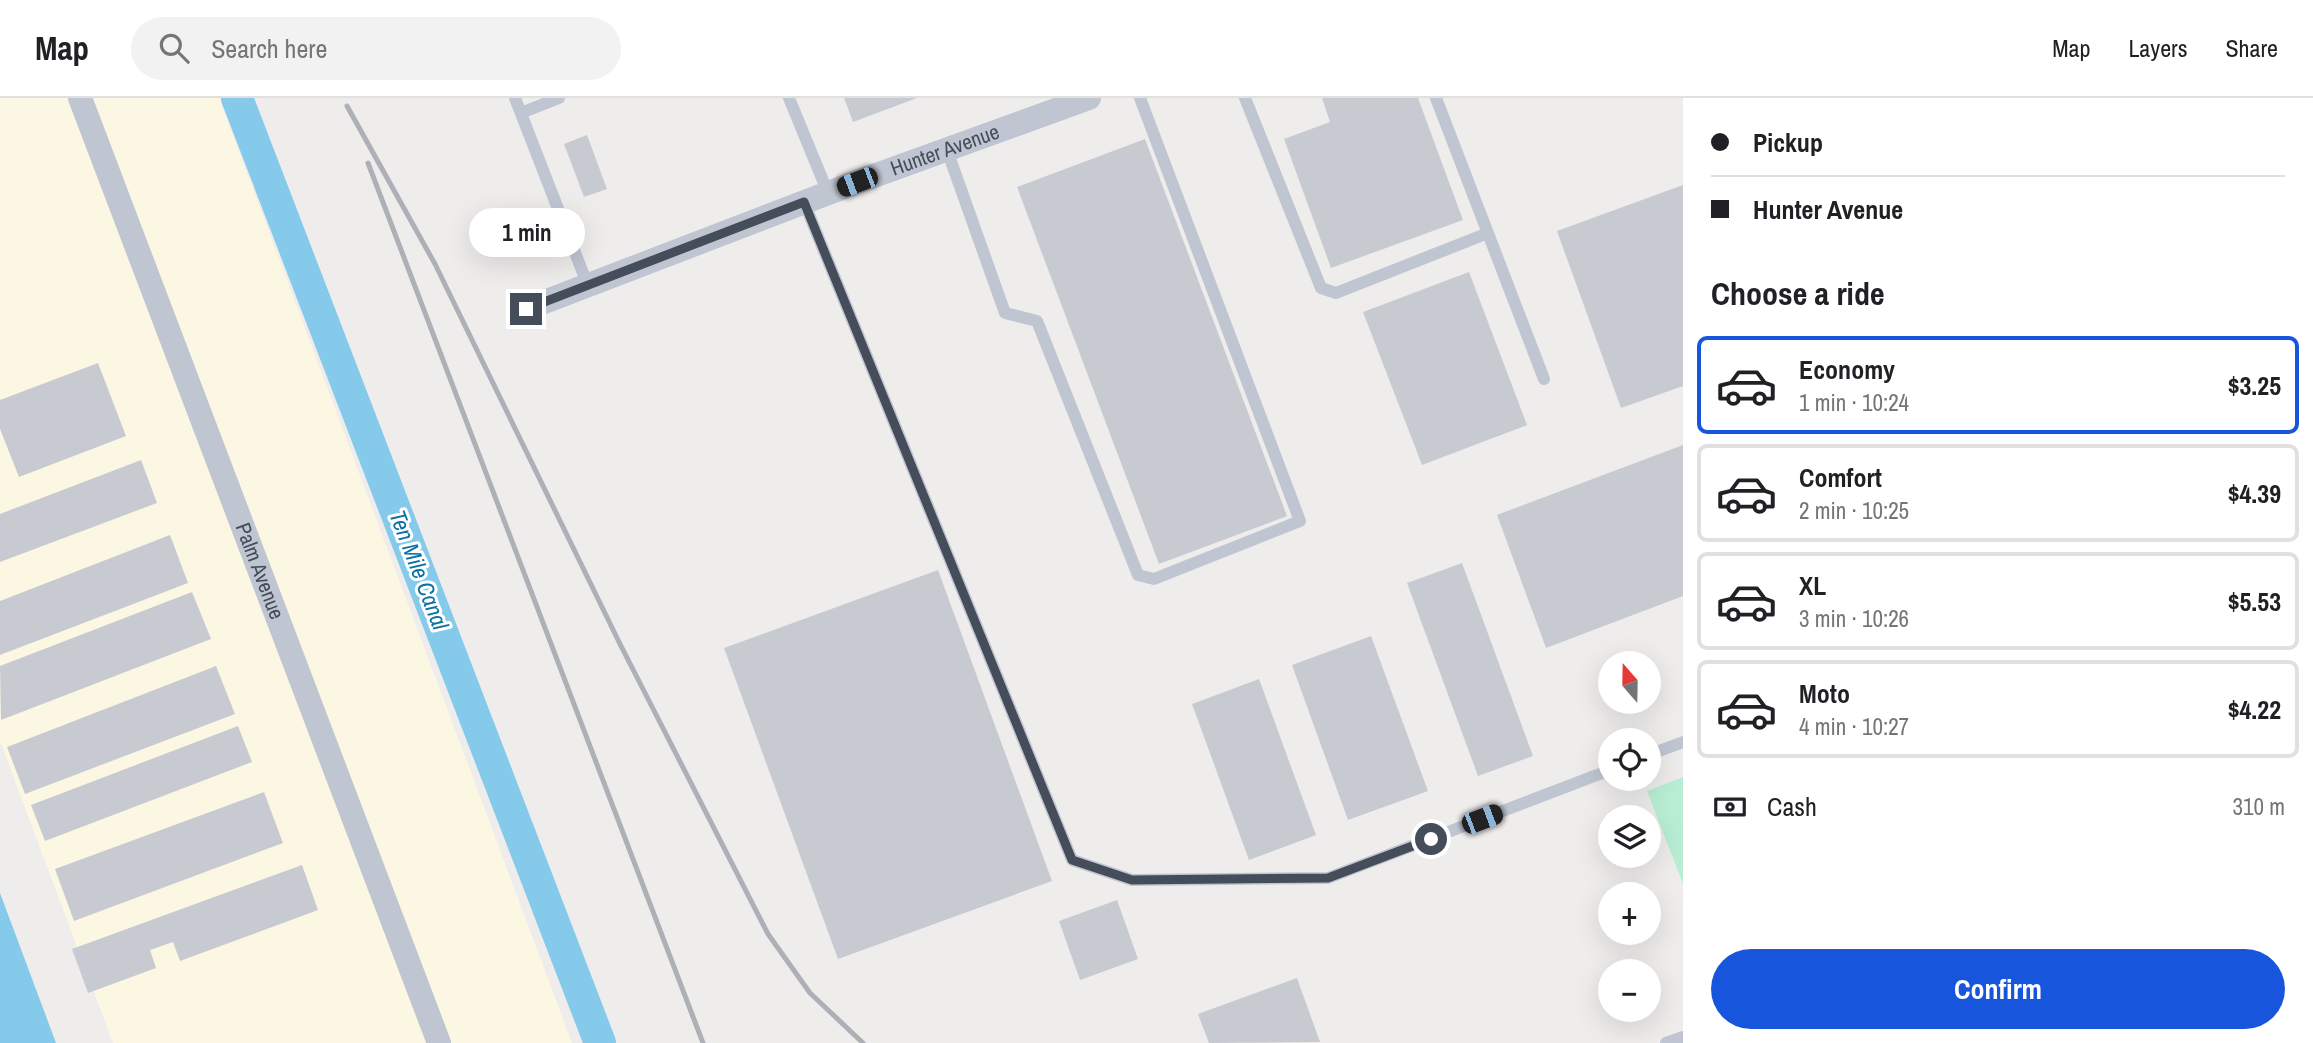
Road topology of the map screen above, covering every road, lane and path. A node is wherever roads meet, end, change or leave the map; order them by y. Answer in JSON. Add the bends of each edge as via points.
{"nodes":[{"id":1,"x":80,"y":98,"type":"edge"},
{"id":2,"x":515,"y":98,"type":"edge"},
{"id":3,"x":559,"y":98,"type":"edge"},
{"id":4,"x":789,"y":98,"type":"edge"},
{"id":5,"x":1089,"y":98,"type":"edge"},
{"id":6,"x":1140,"y":98,"type":"edge"},
{"id":7,"x":1245,"y":98,"type":"edge"},
{"id":8,"x":1436,"y":98,"type":"edge"},
{"id":9,"x":1054,"y":104,"type":"edge"},
{"id":10,"x":521,"y":113,"type":"junction"},
{"id":11,"x":947,"y":150,"type":"junction"},
{"id":12,"x":828,"y":193,"type":"junction"},
{"id":13,"x":804,"y":202,"type":"junction"},
{"id":14,"x":1488,"y":233,"type":"junction"},
{"id":15,"x":588,"y":286,"type":"junction"},
{"id":16,"x":526,"y":309,"type":"dead end"},
{"id":17,"x":1544,"y":379,"type":"dead end"},
{"id":18,"x":1683,"y":742,"type":"edge"},
{"id":19,"x":1661,"y":750,"type":"edge"},
{"id":20,"x":1598,"y":775,"type":"edge"},
{"id":21,"x":1683,"y":1037,"type":"edge"},
{"id":22,"x":439,"y":1043,"type":"edge"},
{"id":23,"x":1666,"y":1043,"type":"edge"}],
"edges":[{"from":1,"to":22,"type":"street","name":"Palm Avenue"},
{"from":2,"to":10,"type":"lane"},
{"from":3,"to":10,"type":"lane"},
{"from":4,"to":12,"type":"lane"},
{"from":5,"to":9,"type":"street","name":"Hunter Avenue"},
{"from":6,"to":11,"type":"lane","via":[[1300,521],[1154,579],[1138,575],[1037,321],[1005,313]]},
{"from":7,"to":14,"type":"lane","via":[[1321,288],[1336,293]]},
{"from":8,"to":14,"type":"lane"},
{"from":9,"to":11,"type":"street","name":"Hunter Avenue"},
{"from":10,"to":15,"type":"lane"},
{"from":11,"to":12,"type":"street","name":"Hunter Avenue"},
{"from":12,"to":13,"type":"street","name":"Hunter Avenue"},
{"from":13,"to":15,"type":"street","name":"Hunter Avenue"},
{"from":13,"to":20,"type":"lane","via":[[1072,860],[1132,880],[1328,878]]},
{"from":14,"to":17,"type":"lane"},
{"from":15,"to":16,"type":"street","name":"Hunter Avenue"},
{"from":18,"to":19,"type":"lane"},
{"from":21,"to":23,"type":"lane"}]}
